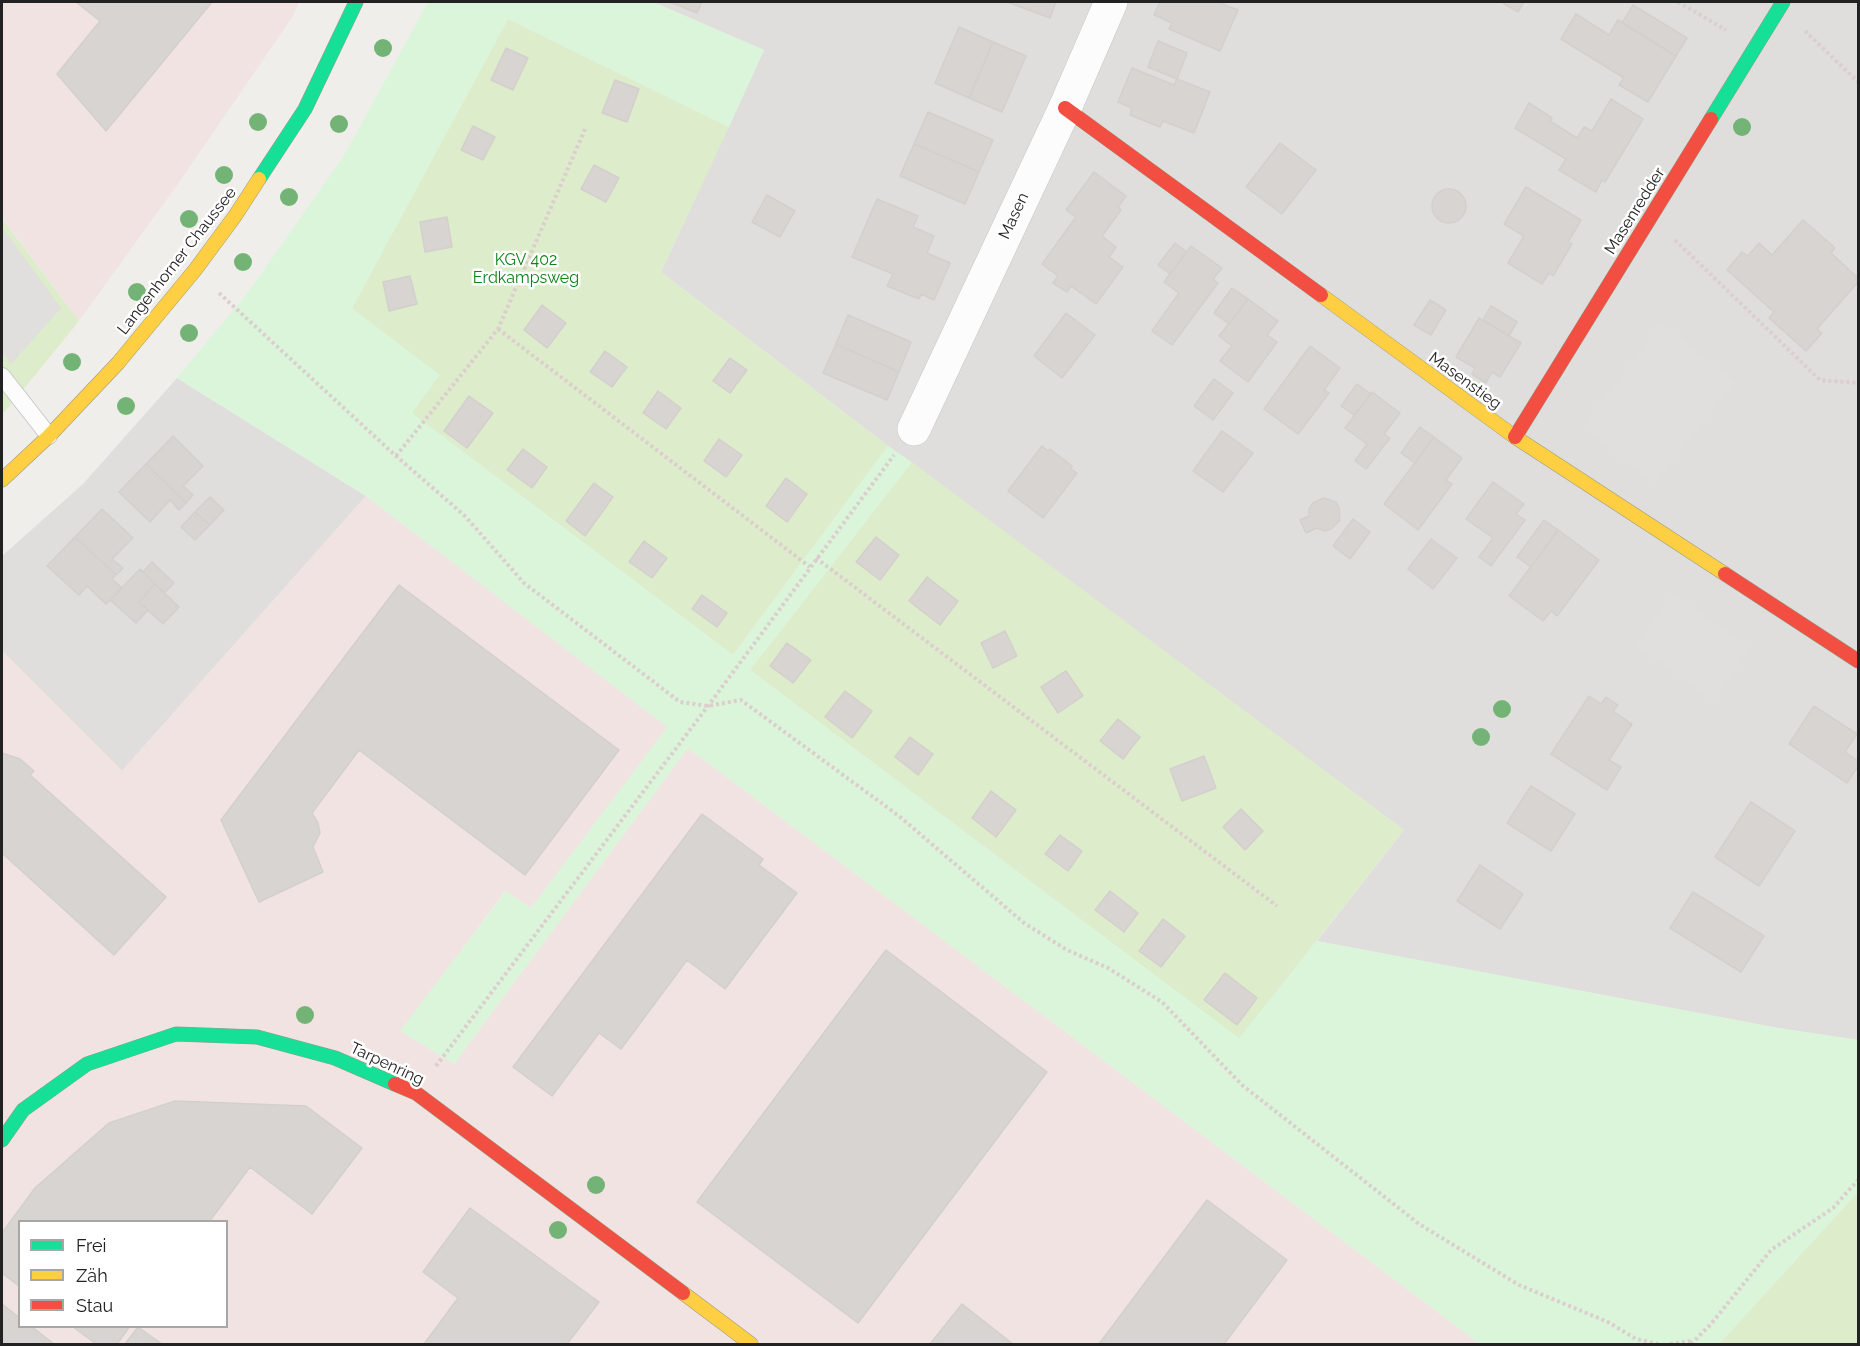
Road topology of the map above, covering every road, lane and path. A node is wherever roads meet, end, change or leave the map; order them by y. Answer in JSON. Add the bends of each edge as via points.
{"nodes":[{"id":1,"x":356,"y":2,"type":"edge"},
{"id":2,"x":1111,"y":2,"type":"edge"},
{"id":3,"x":1678,"y":2,"type":"edge"},
{"id":4,"x":1782,"y":4,"type":"edge"},
{"id":5,"x":1755,"y":48,"type":"junction"},
{"id":6,"x":1858,"y":82,"type":"edge"},
{"id":7,"x":1065,"y":108,"type":"junction"},
{"id":8,"x":586,"y":128,"type":"dead end"},
{"id":9,"x":1651,"y":216,"type":"junction"},
{"id":10,"x":195,"y":270,"type":"junction"},
{"id":11,"x":498,"y":329,"type":"junction"},
{"id":12,"x":2,"y":376,"type":"edge"},
{"id":13,"x":1858,"y":383,"type":"edge"},
{"id":14,"x":914,"y":429,"type":"joint"},
{"id":15,"x":49,"y":436,"type":"junction"},
{"id":16,"x":1515,"y":437,"type":"junction"},
{"id":17,"x":396,"y":456,"type":"junction"},
{"id":18,"x":2,"y":480,"type":"edge"},
{"id":19,"x":816,"y":558,"type":"junction"},
{"id":20,"x":810,"y":567,"type":"junction"},
{"id":21,"x":1858,"y":662,"type":"edge"},
{"id":22,"x":708,"y":706,"type":"junction"},
{"id":23,"x":1277,"y":906,"type":"dead end"},
{"id":24,"x":416,"y":1093,"type":"junction"},
{"id":25,"x":2,"y":1140,"type":"edge"},
{"id":26,"x":1858,"y":1180,"type":"edge"},
{"id":27,"x":1692,"y":1342,"type":"edge"},
{"id":28,"x":751,"y":1344,"type":"edge"},
{"id":29,"x":1658,"y":1344,"type":"edge"},
{"id":30,"x":1670,"y":1344,"type":"edge"}],
"edges":[{"from":1,"to":10,"type":"street","name":"Langenhorner Chaussee","via":[[306,110]]},
{"from":2,"to":7,"type":"street","name":"Masen"},
{"from":3,"to":5,"type":"path"},
{"from":4,"to":5,"type":"street","name":"Masenredder"},
{"from":4,"to":6,"type":"path"},
{"from":5,"to":9,"type":"street","name":"Masenredder"},
{"from":7,"to":14,"type":"street","name":"Masen"},
{"from":7,"to":16,"type":"street","name":"Masenstieg"},
{"from":8,"to":11,"type":"path"},
{"from":9,"to":13,"type":"path","via":[[1820,380]]},
{"from":9,"to":16,"type":"street","name":"Masenredder"},
{"from":10,"to":15,"type":"street","name":"Langenhorner Chaussee","via":[[118,363]]},
{"from":10,"to":17,"type":"path"},
{"from":11,"to":17,"type":"path"},
{"from":11,"to":20,"type":"path"},
{"from":12,"to":15,"type":"lane"},
{"from":14,"to":19,"type":"path"},
{"from":15,"to":18,"type":"street","name":"Langenhorner Chaussee"},
{"from":16,"to":21,"type":"street","name":"Masenstieg"},
{"from":17,"to":22,"type":"path","via":[[465,516],[524,583],[680,702]]},
{"from":19,"to":20,"type":"path"},
{"from":19,"to":23,"type":"path"},
{"from":20,"to":22,"type":"path"},
{"from":22,"to":24,"type":"path"},
{"from":22,"to":29,"type":"path","via":[[741,700],[899,816],[1024,923],[1162,1002],[1242,1085],[1419,1224],[1519,1285],[1608,1322],[1636,1339]]},
{"from":24,"to":25,"type":"street","name":"Tarpenring","via":[[335,1058],[257,1037],[176,1034],[87,1064],[23,1110]]},
{"from":24,"to":28,"type":"street","name":"Tarpenring"},
{"from":26,"to":27,"type":"path","via":[[1833,1208],[1771,1250]]},
{"from":27,"to":30,"type":"path"}]}
